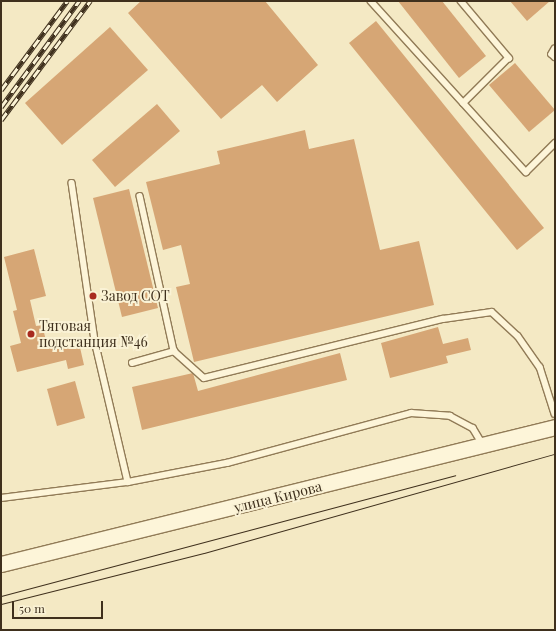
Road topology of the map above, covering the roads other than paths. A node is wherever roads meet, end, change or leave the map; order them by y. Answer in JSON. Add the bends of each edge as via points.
{"nodes":[{"id":1,"x":371,"y":1,"type":"edge"},
{"id":2,"x":461,"y":1,"type":"edge"},
{"id":3,"x":555,"y":49,"type":"edge"},
{"id":4,"x":555,"y":58,"type":"edge"},
{"id":5,"x":464,"y":103,"type":"junction"},
{"id":6,"x":555,"y":143,"type":"edge"},
{"id":7,"x":72,"y":183,"type":"dead end"},
{"id":8,"x":140,"y":196,"type":"dead end"},
{"id":9,"x":174,"y":351,"type":"junction"},
{"id":10,"x":132,"y":363,"type":"dead end"},
{"id":11,"x":555,"y":414,"type":"edge"},
{"id":12,"x":555,"y":427,"type":"edge"},
{"id":13,"x":485,"y":447,"type":"junction"},
{"id":14,"x":128,"y":482,"type":"junction"},
{"id":15,"x":1,"y":498,"type":"edge"},
{"id":16,"x":1,"y":564,"type":"edge"}],
"edges":[{"from":1,"to":5,"type":"lane"},
{"from":2,"to":5,"type":"lane","via":[[509,58]]},
{"from":3,"to":4,"type":"lane","via":[[552,54]]},
{"from":5,"to":6,"type":"lane","via":[[526,172]]},
{"from":7,"to":14,"type":"lane","via":[[95,341]]},
{"from":8,"to":9,"type":"lane"},
{"from":9,"to":10,"type":"lane"},
{"from":9,"to":11,"type":"lane","via":[[204,378],[443,319],[492,312],[518,336],[540,367]]},
{"from":12,"to":13,"type":"main road","name":"улица Кирова"},
{"from":13,"to":14,"type":"lane","via":[[473,428],[450,416],[411,413],[227,463]]},
{"from":13,"to":16,"type":"main road","name":"улица Кирова"},
{"from":14,"to":15,"type":"lane"}]}
